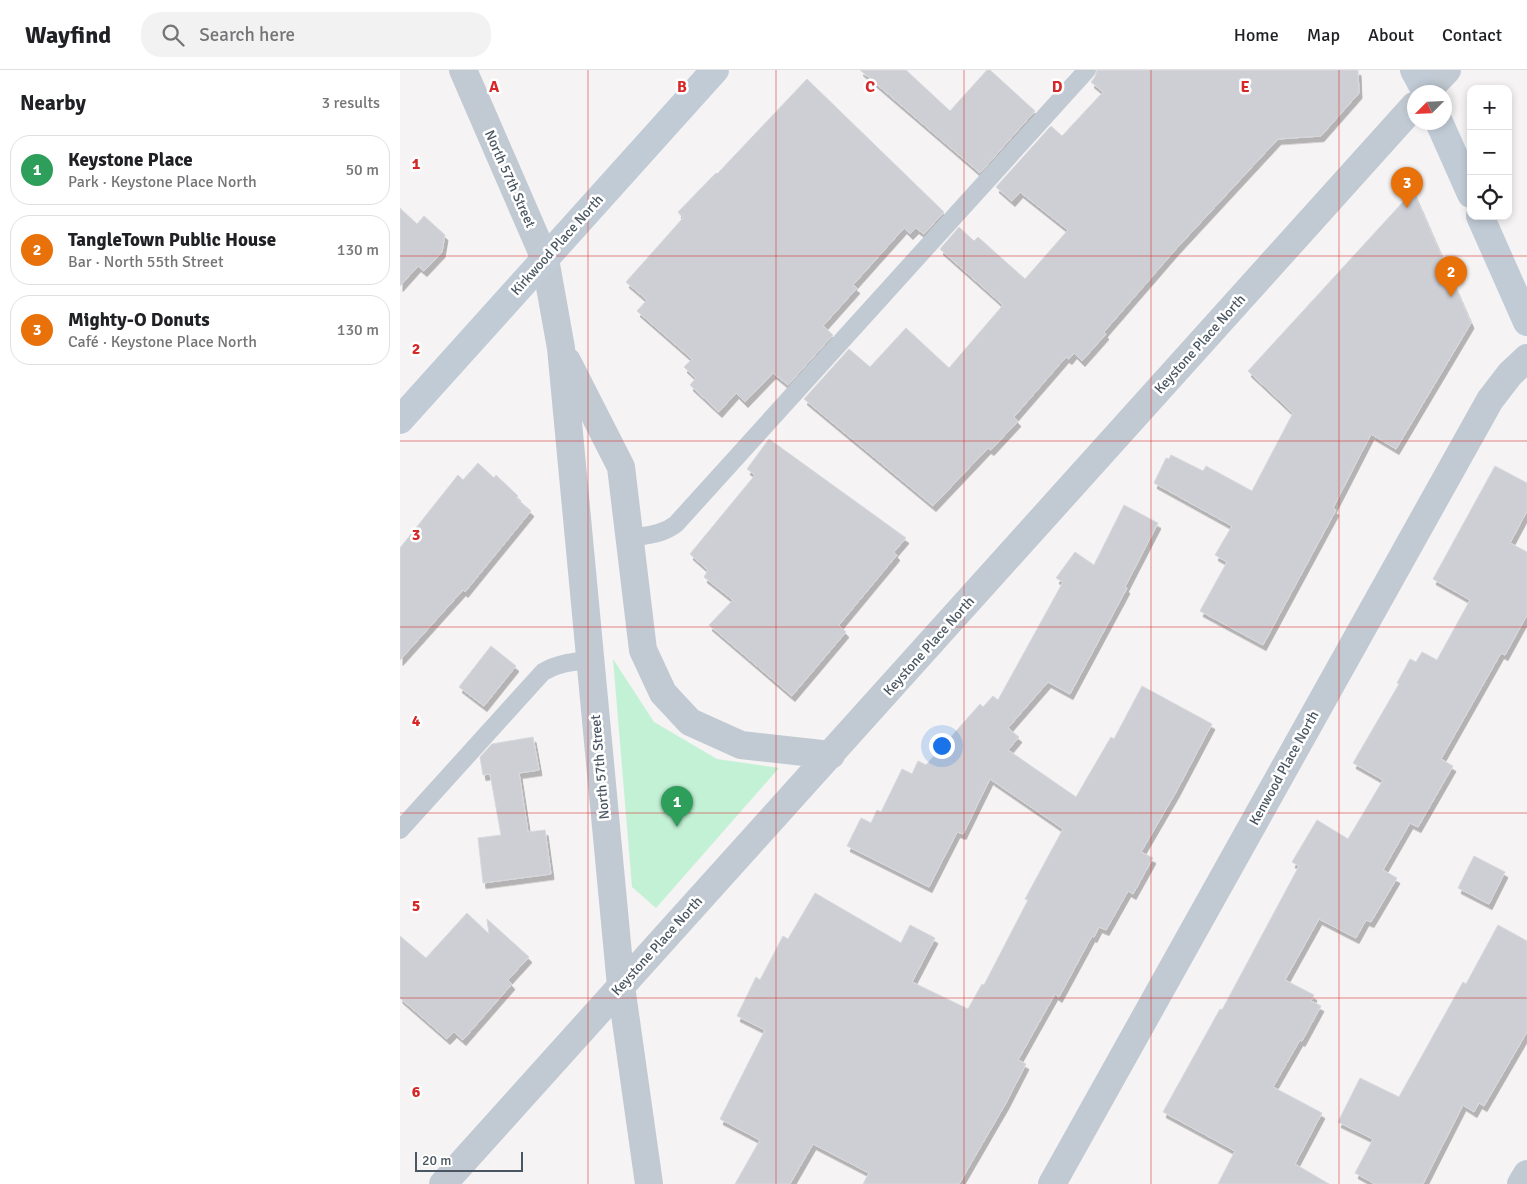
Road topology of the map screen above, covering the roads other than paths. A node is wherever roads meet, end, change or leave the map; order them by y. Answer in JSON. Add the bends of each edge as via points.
{"nodes":[{"id":1,"x":463,"y":70,"type":"edge"},
{"id":2,"x":715,"y":70,"type":"edge"},
{"id":3,"x":1088,"y":70,"type":"edge"},
{"id":4,"x":1414,"y":70,"type":"edge"},
{"id":5,"x":1447,"y":70,"type":"edge"},
{"id":6,"x":1422,"y":85,"type":"edge"},
{"id":7,"x":1433,"y":85,"type":"edge"},
{"id":8,"x":1407,"y":114,"type":"edge"},
{"id":9,"x":1443,"y":130,"type":"edge"},
{"id":10,"x":1467,"y":185,"type":"edge"},
{"id":11,"x":1482,"y":220,"type":"edge"},
{"id":12,"x":544,"y":259,"type":"junction"},
{"id":13,"x":1527,"y":322,"type":"edge"},
{"id":14,"x":561,"y":348,"type":"junction"},
{"id":15,"x":1527,"y":358,"type":"edge"},
{"id":16,"x":400,"y":420,"type":"edge"},
{"id":17,"x":629,"y":538,"type":"junction"},
{"id":18,"x":590,"y":660,"type":"junction"},
{"id":19,"x":831,"y":755,"type":"junction"},
{"id":20,"x":400,"y":830,"type":"edge"},
{"id":21,"x":621,"y":986,"type":"junction"},
{"id":22,"x":1527,"y":1174,"type":"edge"},
{"id":23,"x":442,"y":1184,"type":"edge"},
{"id":24,"x":649,"y":1184,"type":"edge"},
{"id":25,"x":1052,"y":1184,"type":"edge"},
{"id":26,"x":1522,"y":1184,"type":"edge"}],
"edges":[{"from":1,"to":12,"type":"street","name":"North 57th Street"},
{"from":2,"to":12,"type":"street","name":"Kirkwood Place North"},
{"from":3,"to":17,"type":"lane","via":[[676,524],[660,534]]},
{"from":4,"to":6,"type":"street"},
{"from":5,"to":7,"type":"street"},
{"from":8,"to":19,"type":"street","name":"Keystone Place North"},
{"from":9,"to":10,"type":"street"},
{"from":11,"to":13,"type":"street"},
{"from":12,"to":14,"type":"street","name":"North 57th Street"},
{"from":12,"to":16,"type":"street","name":"Kirkwood Place North"},
{"from":14,"to":17,"type":"street","name":"North 57th Street","via":[[621,467]]},
{"from":14,"to":18,"type":"street","name":"North 57th Street"},
{"from":15,"to":25,"type":"street","name":"Kenwood Place North","via":[[1490,400]]},
{"from":17,"to":19,"type":"street","name":"North 57th Street","via":[[643,650],[663,693],[690,722],[741,745]]},
{"from":18,"to":20,"type":"lane","via":[[552,666],[543,672]]},
{"from":18,"to":21,"type":"street","name":"North 57th Street"},
{"from":19,"to":21,"type":"street","name":"Keystone Place North"},
{"from":21,"to":23,"type":"street","name":"Keystone Place North"},
{"from":21,"to":24,"type":"street","name":"North 57th Street"},
{"from":22,"to":26,"type":"street"}]}
